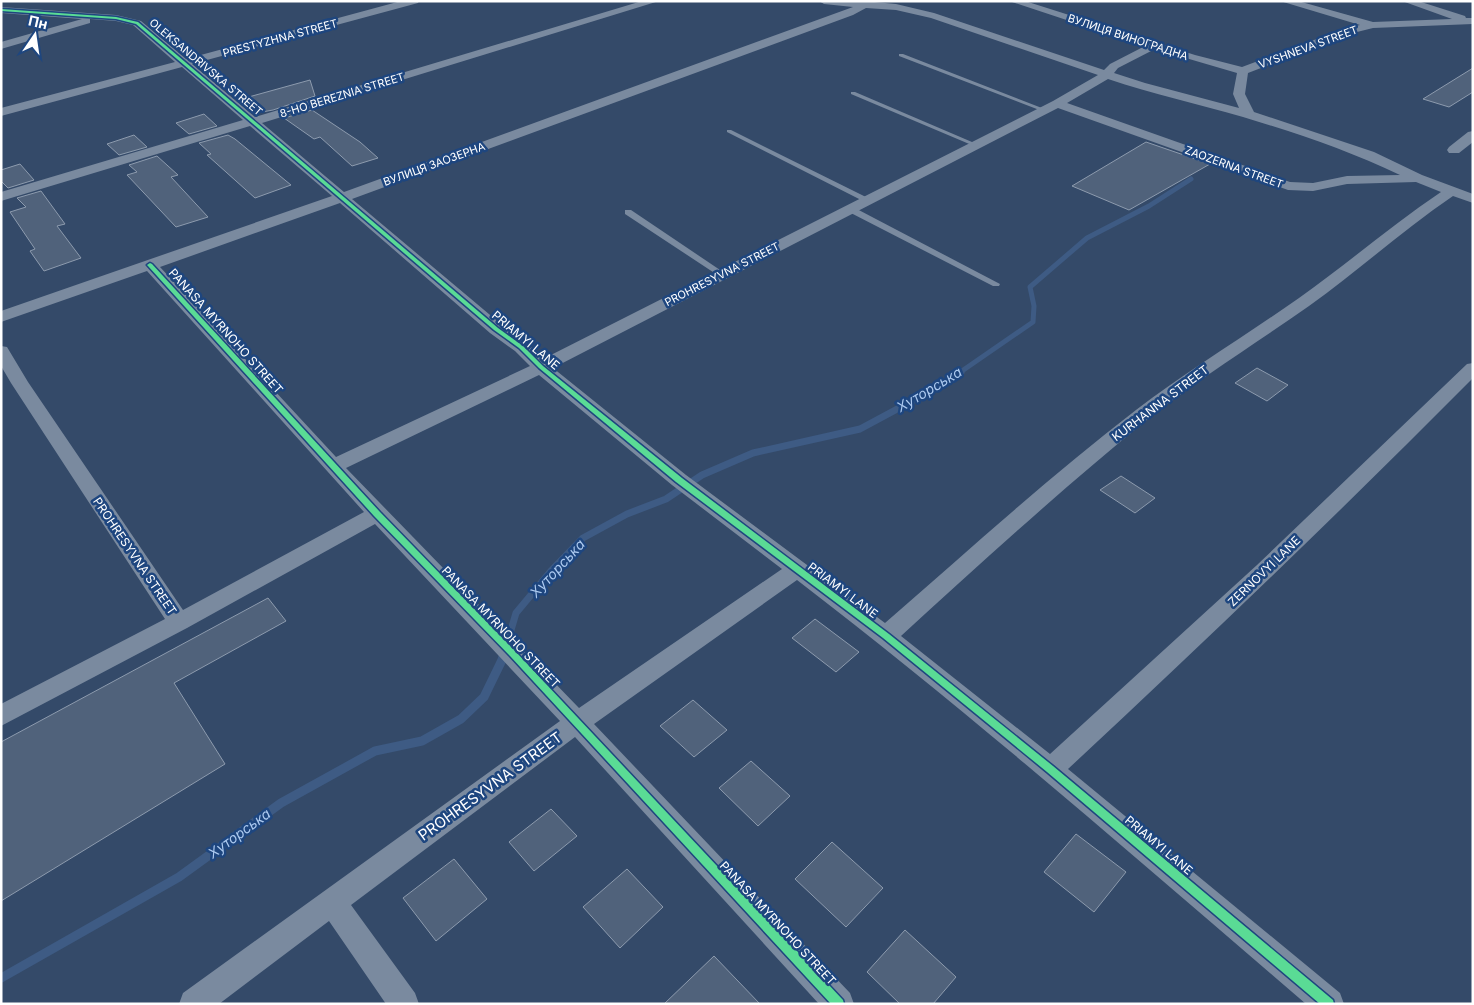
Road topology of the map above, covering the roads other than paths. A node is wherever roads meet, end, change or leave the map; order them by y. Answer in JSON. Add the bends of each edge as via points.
{"nodes":[{"id":1,"x":414,"y":1,"type":"edge"},
{"id":2,"x":654,"y":1,"type":"edge"},
{"id":3,"x":824,"y":1,"type":"edge"},
{"id":4,"x":1014,"y":1,"type":"edge"},
{"id":5,"x":1285,"y":1,"type":"edge"},
{"id":6,"x":1407,"y":1,"type":"edge"},
{"id":7,"x":863,"y":5,"type":"junction"},
{"id":8,"x":1,"y":10,"type":"edge"},
{"id":9,"x":105,"y":17,"type":"junction"},
{"id":10,"x":1472,"y":21,"type":"edge"},
{"id":11,"x":1373,"y":25,"type":"junction"},
{"id":12,"x":1155,"y":45,"type":"junction"},
{"id":13,"x":1,"y":46,"type":"edge"},
{"id":14,"x":901,"y":55,"type":"dead end"},
{"id":15,"x":186,"y":63,"type":"junction"},
{"id":16,"x":1243,"y":71,"type":"junction"},
{"id":17,"x":1106,"y":74,"type":"junction"},
{"id":18,"x":853,"y":93,"type":"dead end"},
{"id":19,"x":1051,"y":107,"type":"junction"},
{"id":20,"x":1,"y":112,"type":"edge"},
{"id":21,"x":1249,"y":115,"type":"junction"},
{"id":22,"x":254,"y":122,"type":"junction"},
{"id":23,"x":729,"y":131,"type":"dead end"},
{"id":24,"x":1473,"y":135,"type":"edge"},
{"id":25,"x":976,"y":145,"type":"junction"},
{"id":26,"x":1454,"y":150,"type":"dead end"},
{"id":27,"x":1417,"y":178,"type":"junction"},
{"id":28,"x":1452,"y":191,"type":"junction"},
{"id":29,"x":1,"y":197,"type":"edge"},
{"id":30,"x":341,"y":198,"type":"junction"},
{"id":31,"x":1473,"y":199,"type":"edge"},
{"id":32,"x":868,"y":200,"type":"junction"},
{"id":33,"x":850,"y":209,"type":"junction"},
{"id":34,"x":628,"y":212,"type":"dead end"},
{"id":35,"x":150,"y":265,"type":"junction"},
{"id":36,"x":722,"y":274,"type":"junction"},
{"id":37,"x":996,"y":284,"type":"dead end"},
{"id":38,"x":1,"y":317,"type":"edge"},
{"id":39,"x":1,"y":351,"type":"edge"},
{"id":40,"x":540,"y":367,"type":"junction"},
{"id":41,"x":1473,"y":368,"type":"edge"},
{"id":42,"x":333,"y":466,"type":"junction"},
{"id":43,"x":377,"y":514,"type":"junction"},
{"id":44,"x":797,"y":569,"type":"junction"},
{"id":45,"x":179,"y":622,"type":"junction"},
{"id":46,"x":886,"y":636,"type":"junction"},
{"id":47,"x":1,"y":716,"type":"edge"},
{"id":48,"x":576,"y":722,"type":"junction"},
{"id":49,"x":1050,"y":769,"type":"junction"},
{"id":50,"x":332,"y":902,"type":"junction"},
{"id":51,"x":194,"y":1004,"type":"edge"},
{"id":52,"x":404,"y":1004,"type":"edge"},
{"id":53,"x":839,"y":1004,"type":"edge"},
{"id":54,"x":1330,"y":1004,"type":"edge"}],
"edges":[{"from":1,"to":15,"type":"street","name":"PRESTYZHNA STREET"},
{"from":2,"to":22,"type":"street","name":"8-HO BEREZNIA STREET"},
{"from":3,"to":7,"type":"street"},
{"from":4,"to":12,"type":"street","name":"ВУЛИЦЯ ВИНОГРАДНА"},
{"from":5,"to":11,"type":"street","name":"VYSHNEVA STREET"},
{"from":6,"to":10,"type":"street"},
{"from":7,"to":17,"type":"street","via":[[896,7],[934,16]]},
{"from":7,"to":30,"type":"street","name":"ВУЛИЦЯ ЗАОЗЕРНА","via":[[850,13]]},
{"from":8,"to":9,"type":"street","name":"OLEKSANDRIVSKA STREET"},
{"from":9,"to":13,"type":"street"},
{"from":9,"to":15,"type":"street","name":"OLEKSANDRIVSKA STREET","via":[[137,23]]},
{"from":10,"to":11,"type":"street"},
{"from":11,"to":16,"type":"street","name":"VYSHNEVA STREET","via":[[1350,30]]},
{"from":12,"to":16,"type":"street","name":"ВУЛИЦЯ ВИНОГРАДНА"},
{"from":12,"to":17,"type":"street","name":"PROHRESYVNA STREET","via":[[1114,66]]},
{"from":14,"to":19,"type":"lane"},
{"from":15,"to":20,"type":"street","name":"PRESTYZHNA STREET"},
{"from":15,"to":22,"type":"street","name":"OLEKSANDRIVSKA STREET"},
{"from":16,"to":21,"type":"street","via":[[1238,89],[1240,102]]},
{"from":17,"to":19,"type":"street","name":"PROHRESYVNA STREET"},
{"from":17,"to":21,"type":"street"},
{"from":18,"to":25,"type":"lane"},
{"from":19,"to":25,"type":"street","name":"PROHRESYVNA STREET"},
{"from":19,"to":27,"type":"street","name":"ZAOZERNA STREET","via":[[1288,186],[1313,187],[1338,180]]},
{"from":21,"to":27,"type":"street","via":[[1368,155]]},
{"from":22,"to":29,"type":"street","name":"8-HO BEREZNIA STREET"},
{"from":22,"to":30,"type":"street","name":"OLEKSANDRIVSKA STREET"},
{"from":23,"to":32,"type":"lane"},
{"from":24,"to":26,"type":"street"},
{"from":25,"to":32,"type":"street","name":"PROHRESYVNA STREET"},
{"from":27,"to":28,"type":"street","name":"ZAOZERNA STREET"},
{"from":28,"to":31,"type":"street","name":"ZAOZERNA STREET"},
{"from":28,"to":46,"type":"street","name":"KURHANNA STREET","via":[[1304,302],[1143,414]]},
{"from":30,"to":35,"type":"street","name":"ВУЛИЦЯ ЗАОЗЕРНА"},
{"from":30,"to":40,"type":"street","name":"PRIAMYI LANE","via":[[521,347]]},
{"from":32,"to":33,"type":"street","name":"PROHRESYVNA STREET"},
{"from":33,"to":36,"type":"street","name":"PROHRESYVNA STREET"},
{"from":33,"to":37,"type":"lane"},
{"from":34,"to":36,"type":"lane"},
{"from":35,"to":38,"type":"street","name":"ВУЛИЦЯ ЗАОЗЕРНА"},
{"from":35,"to":42,"type":"street","name":"PANASA MYRNOHO STREET"},
{"from":36,"to":40,"type":"street","name":"PROHRESYVNA STREET"},
{"from":39,"to":45,"type":"street","name":"PROHRESYVNA STREET"},
{"from":40,"to":42,"type":"street","name":"PROHRESYVNA STREET"},
{"from":40,"to":44,"type":"street","name":"PRIAMYI LANE","via":[[686,486]]},
{"from":41,"to":49,"type":"street","name":"ZERNOVYI LANE","via":[[1203,629]]},
{"from":42,"to":43,"type":"street","name":"PANASA MYRNOHO STREET"},
{"from":43,"to":45,"type":"street","name":"PROHRESYVNA STREET"},
{"from":43,"to":48,"type":"street","name":"PANASA MYRNOHO STREET"},
{"from":44,"to":46,"type":"street","name":"PRIAMYI LANE"},
{"from":44,"to":48,"type":"street","name":"PROHRESYVNA STREET"},
{"from":45,"to":47,"type":"street"},
{"from":46,"to":49,"type":"street","name":"PRIAMYI LANE"},
{"from":48,"to":50,"type":"street","name":"PROHRESYVNA STREET"},
{"from":48,"to":53,"type":"street","name":"PANASA MYRNOHO STREET"},
{"from":49,"to":54,"type":"street","name":"PRIAMYI LANE"},
{"from":50,"to":51,"type":"street","name":"PROHRESYVNA STREET"},
{"from":50,"to":52,"type":"street"}]}
